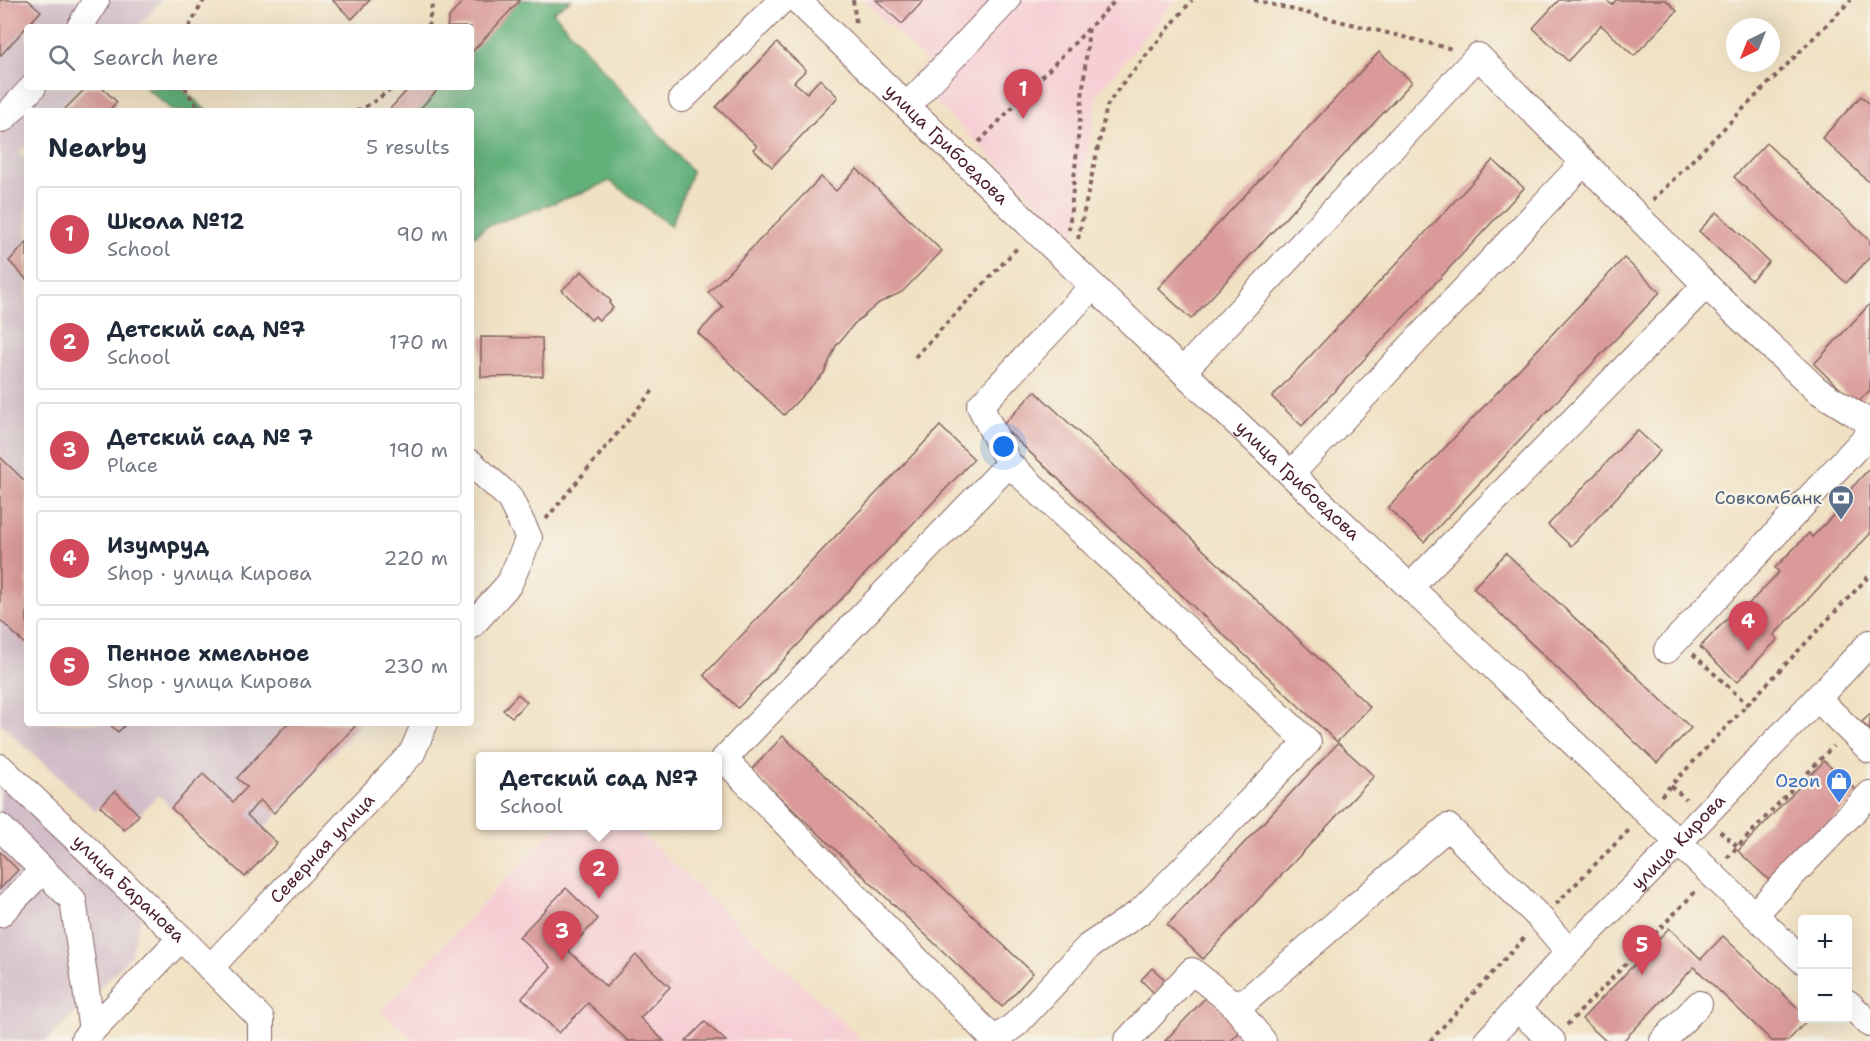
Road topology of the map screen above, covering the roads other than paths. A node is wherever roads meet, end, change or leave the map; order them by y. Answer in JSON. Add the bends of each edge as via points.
{"nodes":[{"id":1,"x":96,"y":0,"type":"edge"},
{"id":2,"x":782,"y":0,"type":"edge"},
{"id":3,"x":797,"y":0,"type":"edge"},
{"id":4,"x":1008,"y":0,"type":"edge"},
{"id":5,"x":82,"y":24,"type":"edge"},
{"id":6,"x":30,"y":90,"type":"edge"},
{"id":7,"x":682,"y":99,"type":"dead end"},
{"id":8,"x":907,"y":106,"type":"junction"},
{"id":9,"x":0,"y":120,"type":"edge"},
{"id":10,"x":1584,"y":162,"type":"junction"},
{"id":11,"x":1706,"y":285,"type":"junction"},
{"id":12,"x":1093,"y":286,"type":"junction"},
{"id":13,"x":1183,"y":371,"type":"junction"},
{"id":14,"x":1870,"y":423,"type":"edge"},
{"id":15,"x":1870,"y":433,"type":"edge"},
{"id":16,"x":1009,"y":464,"type":"junction"},
{"id":17,"x":474,"y":466,"type":"edge"},
{"id":18,"x":1291,"y":474,"type":"junction"},
{"id":19,"x":1410,"y":587,"type":"junction"},
{"id":20,"x":474,"y":623,"type":"edge"},
{"id":21,"x":1870,"y":643,"type":"edge"},
{"id":22,"x":1672,"y":645,"type":"road end"},
{"id":23,"x":1817,"y":698,"type":"junction"},
{"id":24,"x":424,"y":726,"type":"edge"},
{"id":25,"x":1870,"y":750,"type":"edge"},
{"id":26,"x":0,"y":767,"type":"edge"},
{"id":27,"x":1870,"y":794,"type":"edge"},
{"id":28,"x":0,"y":827,"type":"edge"},
{"id":29,"x":1678,"y":843,"type":"junction"},
{"id":30,"x":43,"y":870,"type":"junction"},
{"id":31,"x":0,"y":914,"type":"edge"},
{"id":32,"x":1754,"y":915,"type":"junction"},
{"id":33,"x":181,"y":938,"type":"junction"},
{"id":34,"x":1569,"y":952,"type":"junction"},
{"id":35,"x":1798,"y":955,"type":"edge"},
{"id":36,"x":210,"y":968,"type":"junction"},
{"id":37,"x":1232,"y":1003,"type":"junction"},
{"id":38,"x":1699,"y":1004,"type":"dead end"},
{"id":39,"x":1852,"y":1007,"type":"edge"},
{"id":40,"x":1518,"y":1009,"type":"junction"},
{"id":41,"x":1870,"y":1024,"type":"edge"},
{"id":42,"x":87,"y":1035,"type":"edge"},
{"id":43,"x":261,"y":1041,"type":"edge"},
{"id":44,"x":994,"y":1041,"type":"edge"},
{"id":45,"x":1127,"y":1041,"type":"edge"},
{"id":46,"x":1263,"y":1041,"type":"edge"},
{"id":47,"x":1487,"y":1041,"type":"edge"},
{"id":48,"x":1552,"y":1041,"type":"edge"},
{"id":49,"x":1663,"y":1041,"type":"edge"}],
"edges":[{"from":1,"to":5,"type":"street"},
{"from":2,"to":7,"type":"street"},
{"from":3,"to":8,"type":"street","name":"улица Грибоедова"},
{"from":4,"to":8,"type":"street"},
{"from":6,"to":9,"type":"street"},
{"from":8,"to":12,"type":"street","name":"улица Грибоедова","via":[[1068,251]]},
{"from":10,"to":11,"type":"street"},
{"from":10,"to":13,"type":"street","via":[[1478,56]]},
{"from":10,"to":18,"type":"street"},
{"from":11,"to":14,"type":"street","via":[[1817,390]]},
{"from":11,"to":19,"type":"street"},
{"from":12,"to":13,"type":"street","name":"улица Грибоедова"},
{"from":12,"to":16,"type":"street","via":[[980,406]]},
{"from":13,"to":18,"type":"street","name":"улица Грибоедова"},
{"from":15,"to":22,"type":"street"},
{"from":16,"to":44,"type":"street","via":[[724,759]]},
{"from":16,"to":44,"type":"street","via":[[1308,742],[1140,912],[1089,946],[1016,1024]]},
{"from":17,"to":20,"type":"street","via":[[508,497],[529,538],[509,584]]},
{"from":18,"to":19,"type":"street","name":"улица Грибоедова"},
{"from":19,"to":29,"type":"street","name":"улица Грибоедова"},
{"from":21,"to":23,"type":"street","name":"улица Кирова"},
{"from":23,"to":25,"type":"street"},
{"from":23,"to":29,"type":"street","name":"улица Кирова"},
{"from":24,"to":36,"type":"street","name":"Северная улица","via":[[412,753]]},
{"from":26,"to":33,"type":"street","name":"улица Баранова"},
{"from":27,"to":32,"type":"street"},
{"from":28,"to":30,"type":"street"},
{"from":29,"to":32,"type":"street","name":"улица Грибоедова"},
{"from":29,"to":34,"type":"street","name":"улица Кирова"},
{"from":30,"to":31,"type":"street"},
{"from":30,"to":42,"type":"street","via":[[73,900]]},
{"from":32,"to":35,"type":"street","name":"улица Грибоедова"},
{"from":33,"to":36,"type":"street"},
{"from":33,"to":42,"type":"street","name":"улица Баранова"},
{"from":34,"to":37,"type":"street","via":[[1448,826],[1247,1000]]},
{"from":34,"to":40,"type":"street","name":"улица Кирова"},
{"from":36,"to":43,"type":"street","via":[[261,1019]]},
{"from":37,"to":45,"type":"street","via":[[1192,971]]},
{"from":37,"to":46,"type":"street"},
{"from":38,"to":49,"type":"street"},
{"from":39,"to":41,"type":"street"},
{"from":40,"to":47,"type":"street","name":"улица Кирова"},
{"from":40,"to":48,"type":"street"}]}
